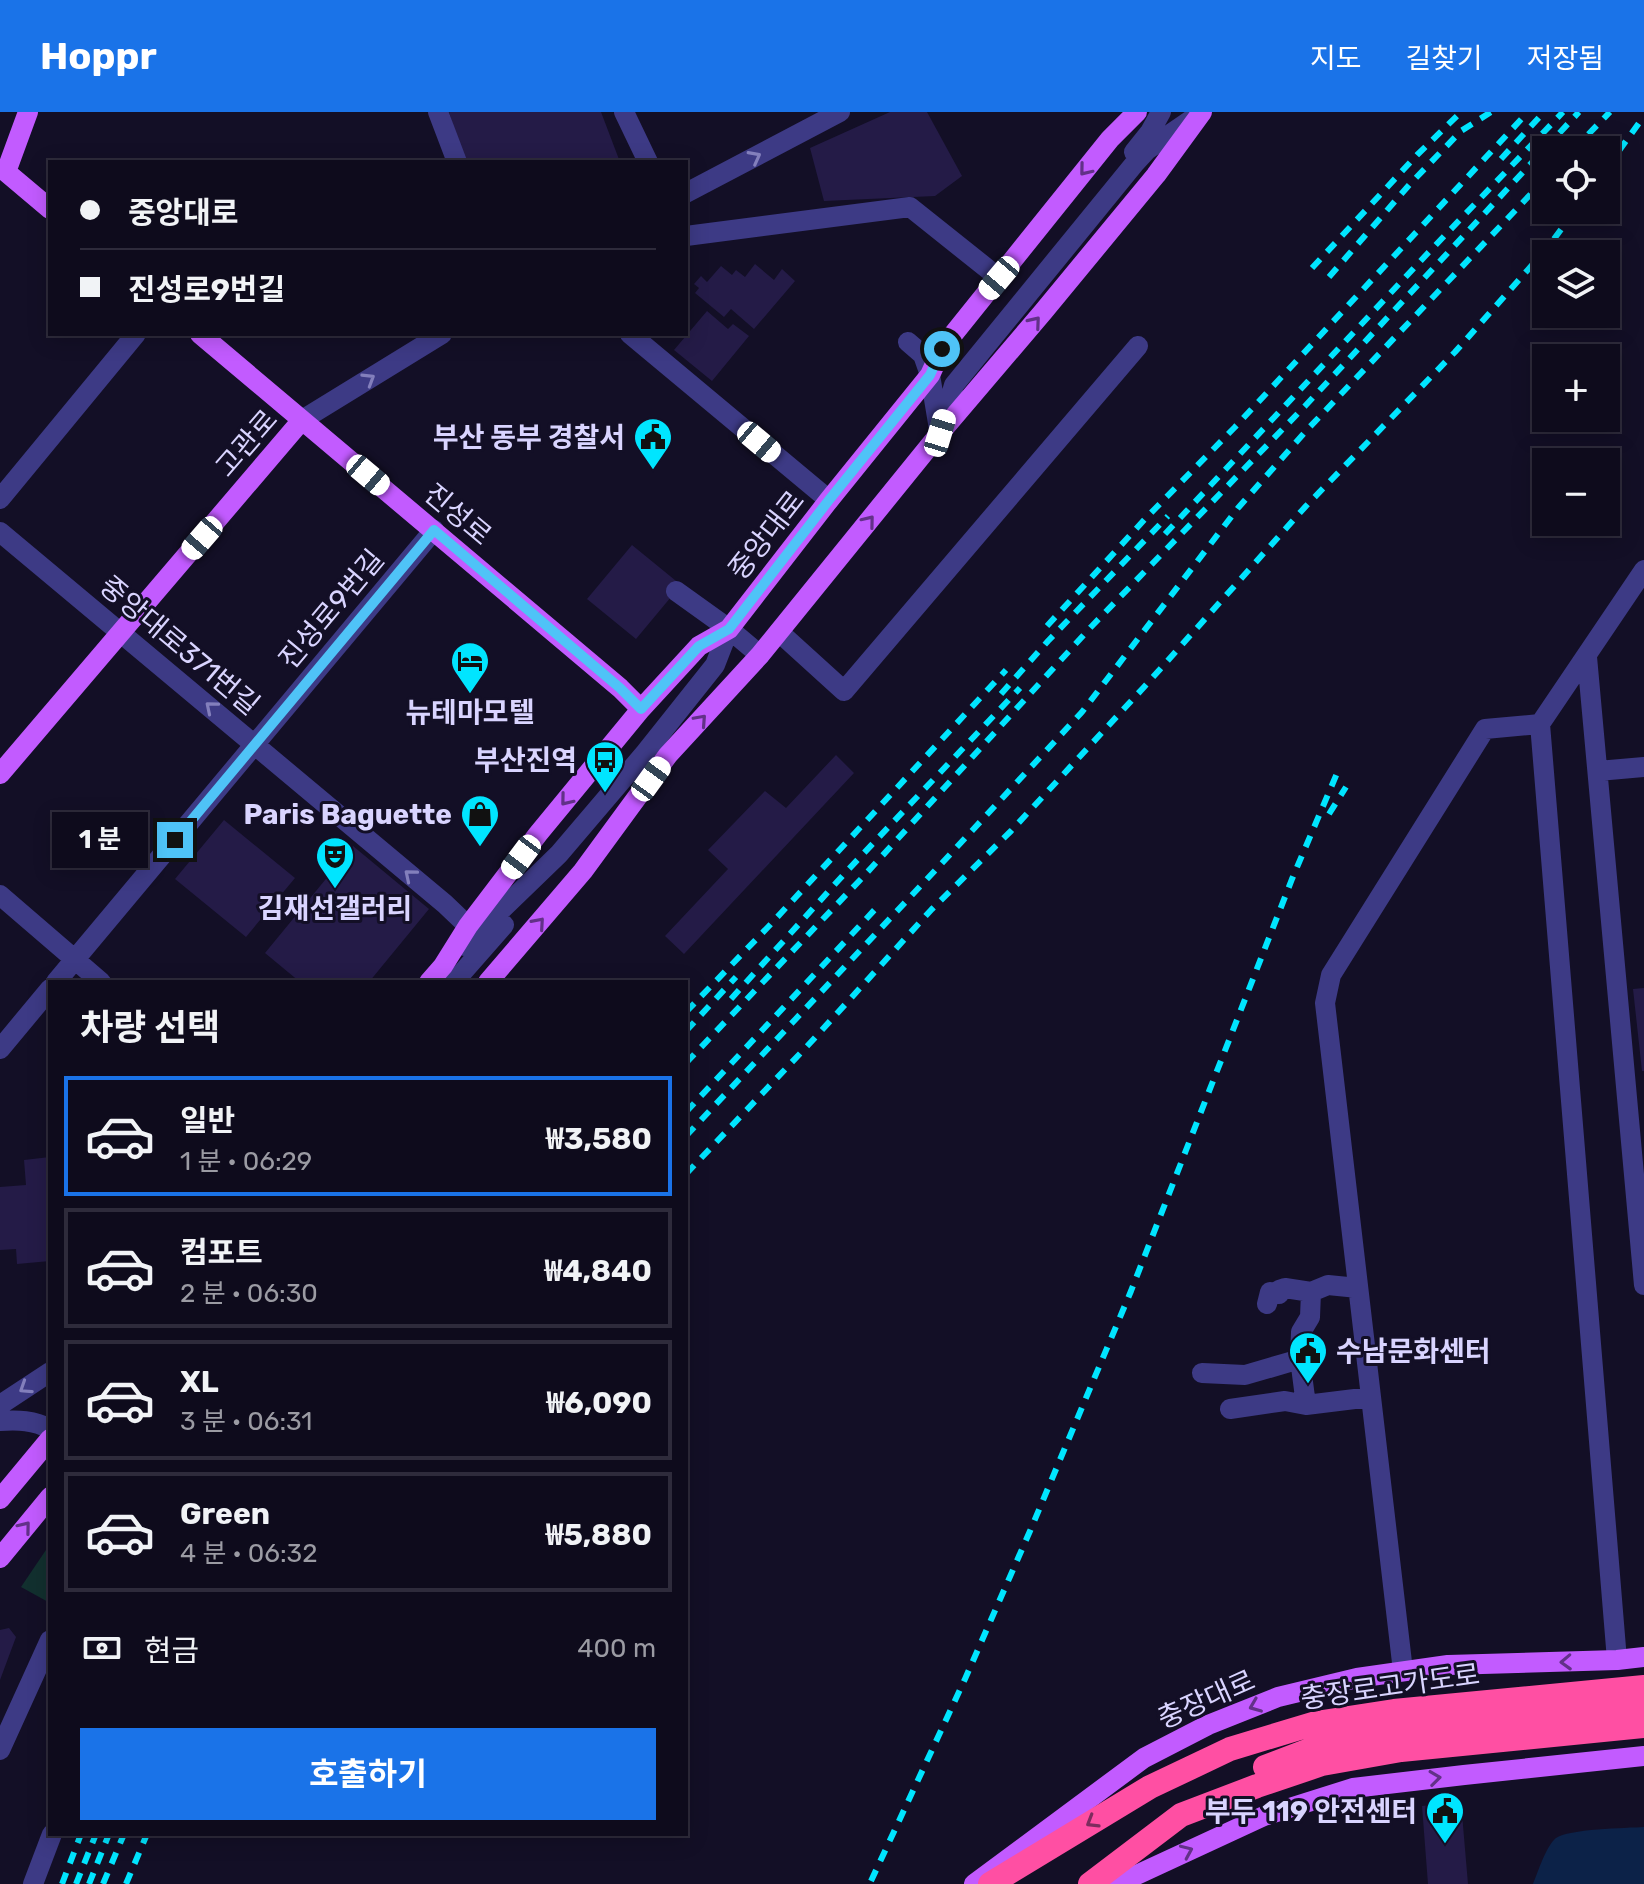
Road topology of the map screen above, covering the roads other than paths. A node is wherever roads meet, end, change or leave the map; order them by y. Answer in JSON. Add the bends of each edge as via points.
{"nodes":[{"id":1,"x":28,"y":112,"type":"edge"},
{"id":2,"x":438,"y":112,"type":"edge"},
{"id":3,"x":624,"y":112,"type":"edge"},
{"id":4,"x":840,"y":112,"type":"edge"},
{"id":5,"x":1137,"y":112,"type":"edge"},
{"id":6,"x":1161,"y":112,"type":"edge"},
{"id":7,"x":1200,"y":114,"type":"edge"},
{"id":8,"x":456,"y":160,"type":"edge"},
{"id":9,"x":647,"y":160,"type":"edge"},
{"id":10,"x":3,"y":175,"type":"edge"},
{"id":11,"x":688,"y":192,"type":"edge"},
{"id":12,"x":45,"y":198,"type":"edge"},
{"id":13,"x":688,"y":236,"type":"edge"},
{"id":14,"x":999,"y":278,"type":"junction"},
{"id":15,"x":134,"y":336,"type":"edge"},
{"id":16,"x":202,"y":336,"type":"edge"},
{"id":17,"x":439,"y":336,"type":"edge"},
{"id":18,"x":632,"y":336,"type":"edge"},
{"id":19,"x":908,"y":342,"type":"dead end"},
{"id":20,"x":1138,"y":346,"type":"dead end"},
{"id":21,"x":930,"y":375,"type":"junction"},
{"id":22,"x":302,"y":420,"type":"junction"},
{"id":23,"x":940,"y":433,"type":"junction"},
{"id":24,"x":0,"y":499,"type":"edge"},
{"id":25,"x":829,"y":500,"type":"junction"},
{"id":26,"x":434,"y":530,"type":"junction"},
{"id":27,"x":0,"y":532,"type":"edge"},
{"id":28,"x":1644,"y":570,"type":"edge"},
{"id":29,"x":676,"y":591,"type":"dead end"},
{"id":30,"x":729,"y":629,"type":"junction"},
{"id":31,"x":121,"y":632,"type":"junction"},
{"id":32,"x":779,"y":632,"type":"junction"},
{"id":33,"x":760,"y":655,"type":"junction"},
{"id":34,"x":1587,"y":657,"type":"junction"},
{"id":35,"x":641,"y":709,"type":"junction"},
{"id":36,"x":1540,"y":724,"type":"junction"},
{"id":37,"x":255,"y":744,"type":"junction"},
{"id":38,"x":668,"y":755,"type":"junction"},
{"id":39,"x":1644,"y":767,"type":"edge"},
{"id":40,"x":1598,"y":771,"type":"junction"},
{"id":41,"x":0,"y":774,"type":"edge"},
{"id":42,"x":0,"y":895,"type":"edge"},
{"id":43,"x":468,"y":926,"type":"junction"},
{"id":44,"x":75,"y":959,"type":"junction"},
{"id":45,"x":448,"y":974,"type":"edge"},
{"id":46,"x":58,"y":980,"type":"edge"},
{"id":47,"x":99,"y":980,"type":"edge"},
{"id":48,"x":490,"y":980,"type":"edge"},
{"id":49,"x":48,"y":991,"type":"edge"},
{"id":50,"x":0,"y":1049,"type":"edge"},
{"id":51,"x":1644,"y":1285,"type":"edge"},
{"id":52,"x":1358,"y":1288,"type":"junction"},
{"id":53,"x":1311,"y":1292,"type":"junction"},
{"id":54,"x":1267,"y":1304,"type":"dead end"},
{"id":55,"x":1300,"y":1359,"type":"junction"},
{"id":56,"x":48,"y":1373,"type":"edge"},
{"id":57,"x":1202,"y":1373,"type":"dead end"},
{"id":58,"x":1371,"y":1397,"type":"junction"},
{"id":59,"x":0,"y":1405,"type":"edge"},
{"id":60,"x":1306,"y":1405,"type":"junction"},
{"id":61,"x":1230,"y":1409,"type":"dead end"},
{"id":62,"x":0,"y":1421,"type":"edge"},
{"id":63,"x":48,"y":1428,"type":"edge"},
{"id":64,"x":48,"y":1441,"type":"edge"},
{"id":65,"x":0,"y":1499,"type":"edge"},
{"id":66,"x":48,"y":1499,"type":"edge"},
{"id":67,"x":0,"y":1558,"type":"edge"},
{"id":68,"x":48,"y":1644,"type":"edge"},
{"id":69,"x":1644,"y":1657,"type":"edge"},
{"id":70,"x":1617,"y":1660,"type":"junction"},
{"id":71,"x":1403,"y":1671,"type":"junction"},
{"id":72,"x":1644,"y":1687,"type":"edge"},
{"id":73,"x":1644,"y":1707,"type":"edge"},
{"id":74,"x":1644,"y":1726,"type":"edge"},
{"id":75,"x":1319,"y":1745,"type":"junction"},
{"id":76,"x":0,"y":1750,"type":"edge"},
{"id":77,"x":1644,"y":1756,"type":"edge"},
{"id":78,"x":51,"y":1836,"type":"edge"},
{"id":79,"x":33,"y":1884,"type":"edge"},
{"id":80,"x":974,"y":1884,"type":"edge"},
{"id":81,"x":990,"y":1884,"type":"edge"},
{"id":82,"x":1090,"y":1884,"type":"edge"},
{"id":83,"x":1117,"y":1884,"type":"edge"}],
"edges":[{"from":1,"to":10,"type":"main road"},
{"from":2,"to":8,"type":"street"},
{"from":3,"to":9,"type":"street"},
{"from":11,"to":4,"type":"street","one_way":true},
{"from":5,"to":14,"type":"main road","name":"중앙대로","one_way":true},
{"from":6,"to":21,"type":"street","via":[[958,366]]},
{"from":23,"to":7,"type":"main road","one_way":true,"via":[[1147,186]]},
{"from":10,"to":12,"type":"main road"},
{"from":13,"to":14,"type":"street","via":[[910,207]]},
{"from":14,"to":21,"type":"main road","name":"중앙대로","via":[[942,349]]},
{"from":15,"to":24,"type":"street"},
{"from":16,"to":22,"type":"main road","name":"진성로"},
{"from":22,"to":17,"type":"street","name":"고관로","one_way":true},
{"from":18,"to":25,"type":"street"},
{"from":19,"to":21,"type":"street","via":[[923,355]]},
{"from":20,"to":32,"type":"street","via":[[844,691]]},
{"from":21,"to":23,"type":"street"},
{"from":21,"to":25,"type":"main road","name":"중앙대로"},
{"from":22,"to":26,"type":"main road","name":"진성로"},
{"from":22,"to":31,"type":"main road","name":"고관로"},
{"from":32,"to":23,"type":"main road","one_way":true},
{"from":25,"to":30,"type":"main road","name":"중앙대로"},
{"from":26,"to":35,"type":"main road","name":"진성로"},
{"from":26,"to":37,"type":"street","name":"진성로9번길"},
{"from":27,"to":31,"type":"street","name":"중앙대로371번길"},
{"from":28,"to":34,"type":"street"},
{"from":29,"to":30,"type":"street"},
{"from":30,"to":33,"type":"street"},
{"from":30,"to":35,"type":"main road","name":"중앙대로","via":[[699,646]]},
{"from":30,"to":45,"type":"street","via":[[715,665],[598,809]]},
{"from":37,"to":31,"type":"street","name":"중앙대로371번길","one_way":true},
{"from":31,"to":41,"type":"main road","name":"고관로"},
{"from":32,"to":33,"type":"main road"},
{"from":38,"to":33,"type":"main road","one_way":true},
{"from":34,"to":36,"type":"street"},
{"from":34,"to":40,"type":"street"},
{"from":35,"to":43,"type":"main road","name":"중앙대로","one_way":true},
{"from":36,"to":52,"type":"street","via":[[1485,729],[1331,975],[1325,1003]]},
{"from":36,"to":70,"type":"street"},
{"from":43,"to":37,"type":"street","name":"중앙대로371번길","one_way":true},
{"from":37,"to":44,"type":"street","name":"진성로9번길"},
{"from":38,"to":45,"type":"street","via":[[615,804],[470,962]]},
{"from":48,"to":38,"type":"main road","one_way":true,"via":[[583,871]]},
{"from":39,"to":40,"type":"street"},
{"from":40,"to":51,"type":"street"},
{"from":42,"to":44,"type":"street"},
{"from":43,"to":45,"type":"main road","name":"중앙대로"},
{"from":44,"to":46,"type":"street","name":"진성로9번길"},
{"from":44,"to":47,"type":"street"},
{"from":49,"to":50,"type":"street"},
{"from":52,"to":53,"type":"street","via":[[1328,1285]]},
{"from":52,"to":58,"type":"street"},
{"from":53,"to":54,"type":"street","via":[[1270,1292]]},
{"from":53,"to":55,"type":"street"},
{"from":55,"to":57,"type":"street","via":[[1245,1375]]},
{"from":55,"to":60,"type":"street"},
{"from":56,"to":59,"type":"street","one_way":true},
{"from":58,"to":60,"type":"street"},
{"from":58,"to":71,"type":"street"},
{"from":60,"to":61,"type":"street","via":[[1285,1401]]},
{"from":62,"to":63,"type":"street","via":[[20,1419]]},
{"from":64,"to":65,"type":"main road"},
{"from":67,"to":66,"type":"main road","one_way":true},
{"from":68,"to":76,"type":"street"},
{"from":69,"to":70,"type":"main road","name":"충장대로"},
{"from":70,"to":71,"type":"main road","name":"충장대로","one_way":true},
{"from":71,"to":80,"type":"main road","name":"충장대로","one_way":true,"via":[[1278,1697],[1208,1725],[1144,1758]]},
{"from":72,"to":75,"type":"highway","name":"충장로고가도로","via":[[1394,1711]]},
{"from":73,"to":75,"type":"highway","name":"충장로고가도로"},
{"from":74,"to":75,"type":"highway","name":"충장로고가도로","via":[[1401,1750]]},
{"from":75,"to":81,"type":"highway","name":"충장로고가도로","one_way":true,"via":[[1230,1749],[1150,1787]]},
{"from":75,"to":82,"type":"highway","name":"충장로고가도로","via":[[1257,1786],[1181,1815]]},
{"from":83,"to":77,"type":"main road","one_way":true,"via":[[1264,1816],[1353,1788]]},
{"from":78,"to":79,"type":"street"}]}
